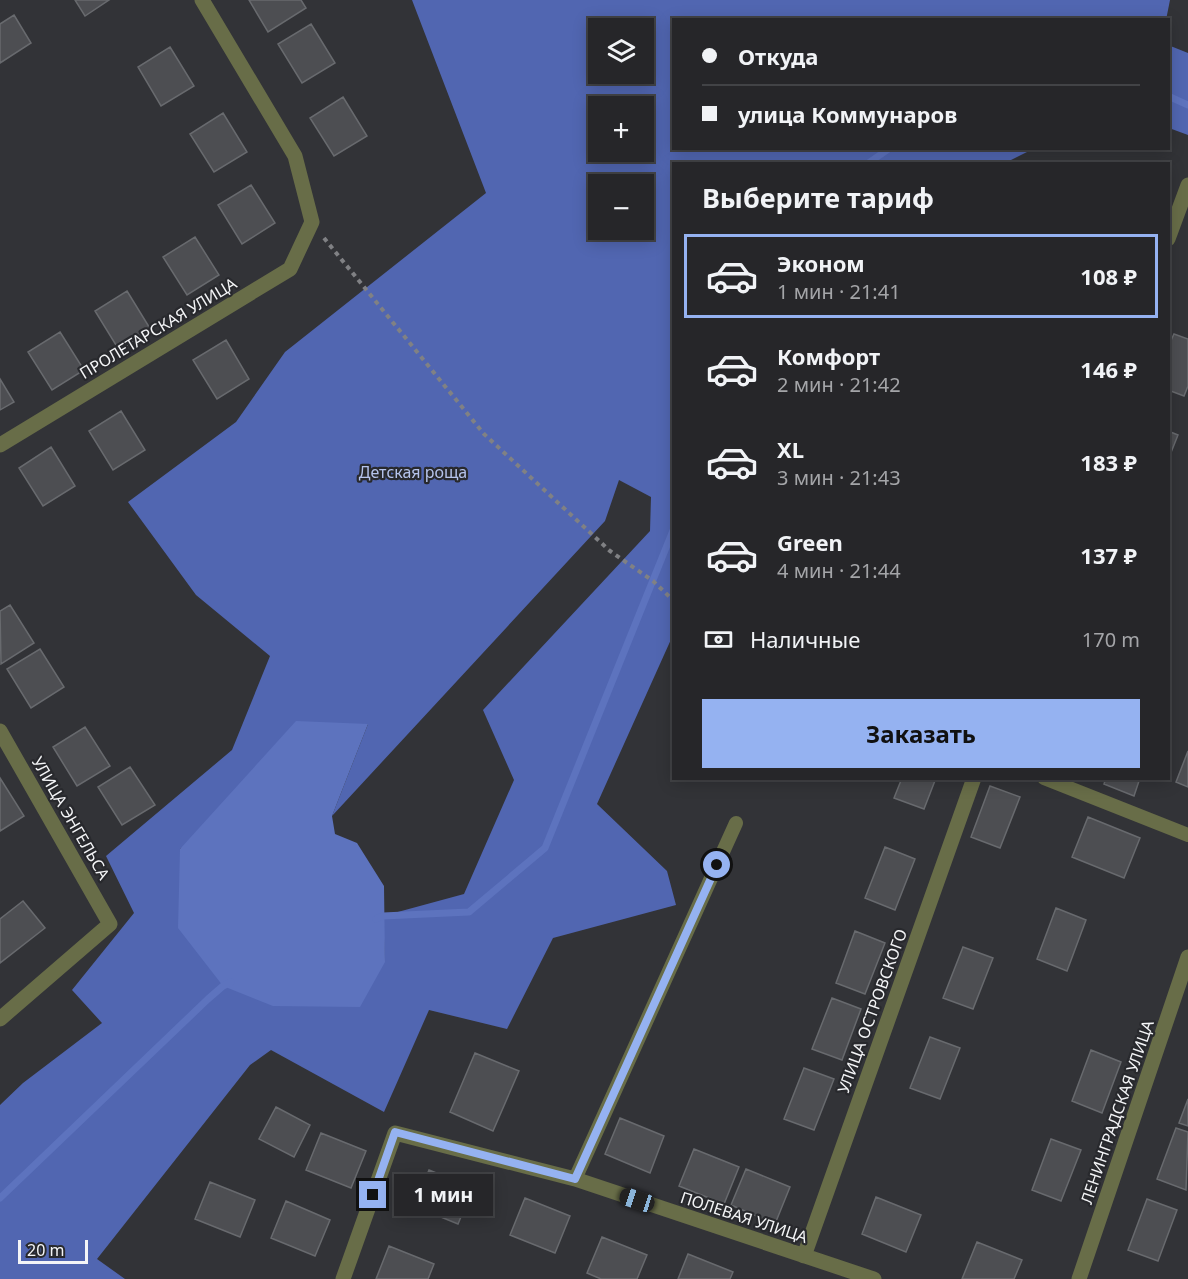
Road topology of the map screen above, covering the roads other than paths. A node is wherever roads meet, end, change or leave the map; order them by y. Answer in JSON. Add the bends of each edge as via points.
{"nodes":[{"id":1,"x":202,"y":0,"type":"edge"},
{"id":2,"x":1188,"y":185,"type":"edge"},
{"id":3,"x":1170,"y":234,"type":"edge"},
{"id":4,"x":0,"y":445,"type":"edge"},
{"id":5,"x":0,"y":731,"type":"edge"},
{"id":6,"x":973,"y":780,"type":"edge"},
{"id":7,"x":1049,"y":780,"type":"edge"},
{"id":8,"x":736,"y":823,"type":"dead end"},
{"id":9,"x":1188,"y":835,"type":"edge"},
{"id":10,"x":1188,"y":957,"type":"edge"},
{"id":11,"x":0,"y":1019,"type":"edge"},
{"id":12,"x":575,"y":1179,"type":"junction"},
{"id":13,"x":804,"y":1256,"type":"junction"},
{"id":14,"x":343,"y":1279,"type":"edge"},
{"id":15,"x":874,"y":1279,"type":"edge"},
{"id":16,"x":1079,"y":1279,"type":"edge"}],
"edges":[{"from":1,"to":4,"type":"street","name":"ПРОЛЕТАРСКАЯ УЛИЦА","via":[[295,156],[312,222],[290,269]]},
{"from":2,"to":3,"type":"street"},
{"from":5,"to":11,"type":"street","name":"УЛИЦА ЭНГЕЛЬСА","via":[[110,924]]},
{"from":6,"to":13,"type":"street","name":"УЛИЦА ОСТРОВСКОГО"},
{"from":7,"to":9,"type":"lane"},
{"from":8,"to":12,"type":"lane"},
{"from":10,"to":16,"type":"street","name":"ЛЕНИНГРАДСКАЯ УЛИЦА"},
{"from":12,"to":13,"type":"street","name":"ПОЛЕВАЯ УЛИЦА"},
{"from":12,"to":14,"type":"street","name":"ПОЛЕВАЯ УЛИЦА","via":[[395,1132]]},
{"from":13,"to":15,"type":"street","name":"ПОЛЕВАЯ УЛИЦА"}]}
